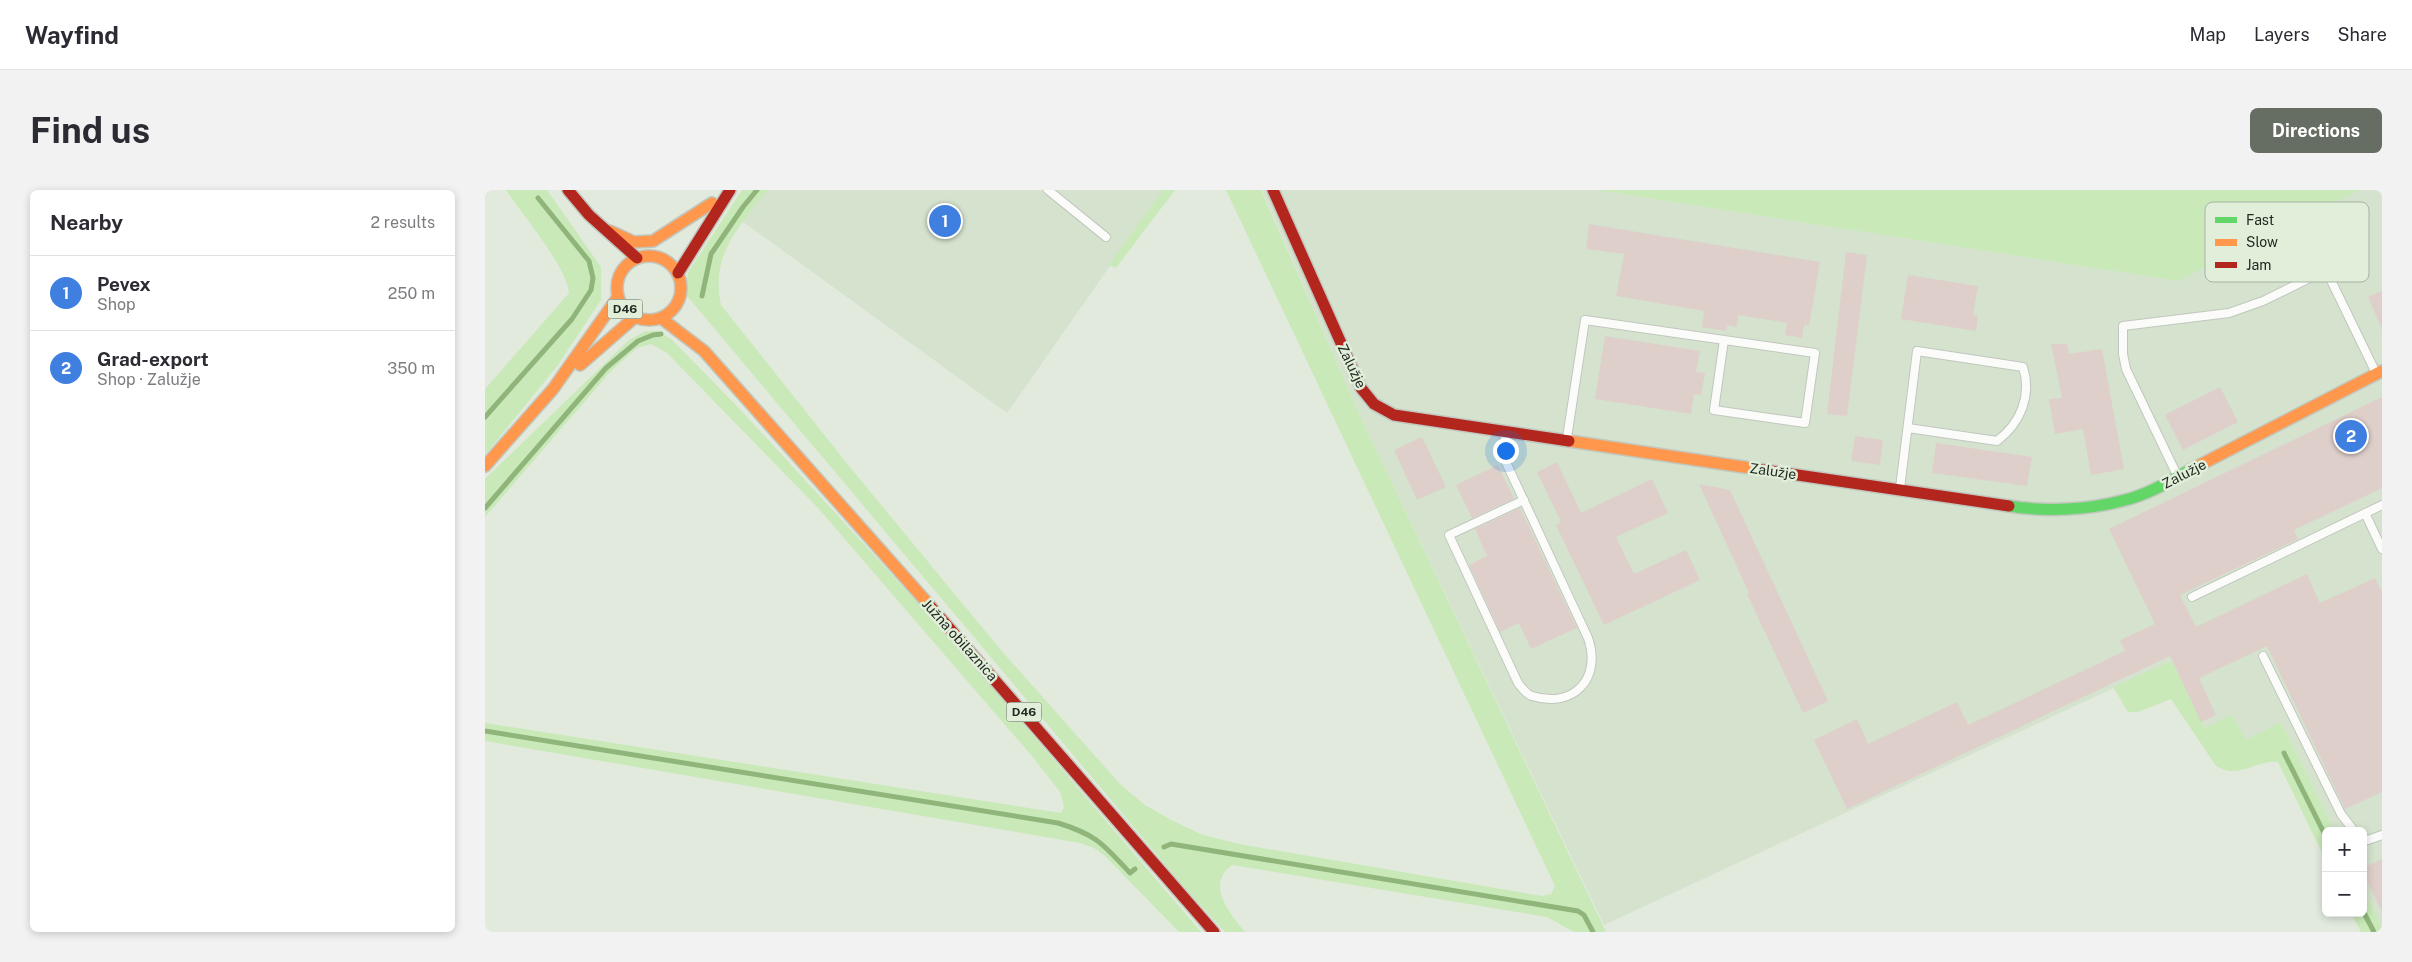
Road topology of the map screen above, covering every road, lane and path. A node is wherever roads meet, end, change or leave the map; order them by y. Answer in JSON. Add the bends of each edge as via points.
{"nodes":[{"id":1,"x":568,"y":190,"type":"edge"},
{"id":2,"x":728,"y":190,"type":"edge"},
{"id":3,"x":1048,"y":190,"type":"edge"},
{"id":4,"x":1273,"y":190,"type":"edge"},
{"id":5,"x":712,"y":203,"type":"junction"},
{"id":6,"x":589,"y":215,"type":"junction"},
{"id":7,"x":604,"y":228,"type":"junction"},
{"id":8,"x":1106,"y":237,"type":"dead end"},
{"id":9,"x":607,"y":247,"type":"dead end"},
{"id":10,"x":663,"y":250,"type":"junction"},
{"id":11,"x":637,"y":258,"type":"junction"},
{"id":12,"x":678,"y":273,"type":"junction"},
{"id":13,"x":2302,"y":282,"type":"edge"},
{"id":14,"x":2332,"y":282,"type":"edge"},
{"id":15,"x":618,"y":297,"type":"junction"},
{"id":16,"x":635,"y":317,"type":"junction"},
{"id":17,"x":661,"y":318,"type":"junction"},
{"id":18,"x":691,"y":327,"type":"dead end"},
{"id":19,"x":1724,"y":340,"type":"junction"},
{"id":20,"x":704,"y":350,"type":"junction"},
{"id":21,"x":2379,"y":373,"type":"edge"},
{"id":22,"x":553,"y":389,"type":"junction"},
{"id":23,"x":1908,"y":428,"type":"junction"},
{"id":24,"x":1506,"y":431,"type":"junction"},
{"id":25,"x":1567,"y":440,"type":"junction"},
{"id":26,"x":485,"y":466,"type":"edge"},
{"id":27,"x":2178,"y":477,"type":"junction"},
{"id":28,"x":1900,"y":490,"type":"junction"},
{"id":29,"x":1524,"y":500,"type":"junction"},
{"id":30,"x":2382,"y":505,"type":"edge"},
{"id":31,"x":2365,"y":513,"type":"junction"},
{"id":32,"x":2382,"y":549,"type":"edge"},
{"id":33,"x":2192,"y":597,"type":"dead end"},
{"id":34,"x":2263,"y":656,"type":"dead end"},
{"id":35,"x":2351,"y":827,"type":"edge"},
{"id":36,"x":2382,"y":835,"type":"edge"},
{"id":37,"x":2367,"y":839,"type":"edge"},
{"id":38,"x":1214,"y":932,"type":"edge"}],
"edges":[{"from":1,"to":6,"type":"main road"},
{"from":2,"to":5,"type":"main road"},
{"from":2,"to":12,"type":"main road"},
{"from":3,"to":8,"type":"lane"},
{"from":4,"to":24,"type":"main road","name":"Zalužje","via":[[1361,388],[1373,404],[1394,414]]},
{"from":5,"to":7,"type":"main road","via":[[653,241],[634,242]]},
{"from":5,"to":10,"type":"main road"},
{"from":6,"to":7,"type":"main road"},
{"from":6,"to":9,"type":"main road"},
{"from":7,"to":11,"type":"main road"},
{"from":10,"to":11,"type":"main road"},
{"from":10,"to":12,"type":"main road"},
{"from":11,"to":15,"type":"main road","number":"D46","via":[[619,267]]},
{"from":12,"to":17,"type":"main road","number":"D46","via":[[682,288],[680,307]]},
{"from":13,"to":27,"type":"lane","via":[[2229,313],[2123,326],[2126,369]]},
{"from":14,"to":21,"type":"lane"},
{"from":15,"to":16,"type":"main road","number":"D46","via":[[625,310]]},
{"from":15,"to":22,"type":"main road"},
{"from":16,"to":17,"type":"main road","number":"D46","via":[[645,320]]},
{"from":16,"to":22,"type":"main road"},
{"from":17,"to":20,"type":"main road","name":"Južna obilaznica","number":"D46"},
{"from":18,"to":20,"type":"main road","name":"Južna obilaznica","number":"D46"},
{"from":19,"to":19,"type":"lane","via":[[1815,353],[1805,423],[1714,410]]},
{"from":19,"to":25,"type":"lane","via":[[1585,320]]},
{"from":20,"to":38,"type":"main road","name":"Južna obilaznica","number":"D46"},
{"from":21,"to":27,"type":"main road","name":"Zalužje"},
{"from":22,"to":26,"type":"main road"},
{"from":23,"to":23,"type":"lane","via":[[1917,350],[2023,366],[2027,381],[2025,398],[2012,430],[1997,441]]},
{"from":23,"to":28,"type":"lane"},
{"from":24,"to":25,"type":"main road","name":"Zalužje"},
{"from":24,"to":29,"type":"lane","via":[[1502,449],[1504,458]]},
{"from":25,"to":28,"type":"main road","name":"Zalužje"},
{"from":27,"to":28,"type":"main road","name":"Zalužje","via":[[2126,500],[2036,510]]},
{"from":29,"to":29,"type":"lane","via":[[1593,650],[1593,666],[1588,679],[1578,691],[1554,699],[1531,696],[1518,684],[1449,535]]},
{"from":30,"to":31,"type":"lane"},
{"from":31,"to":32,"type":"lane"},
{"from":31,"to":33,"type":"lane"},
{"from":34,"to":35,"type":"lane","via":[[2341,814]]},
{"from":36,"to":37,"type":"lane"}]}
